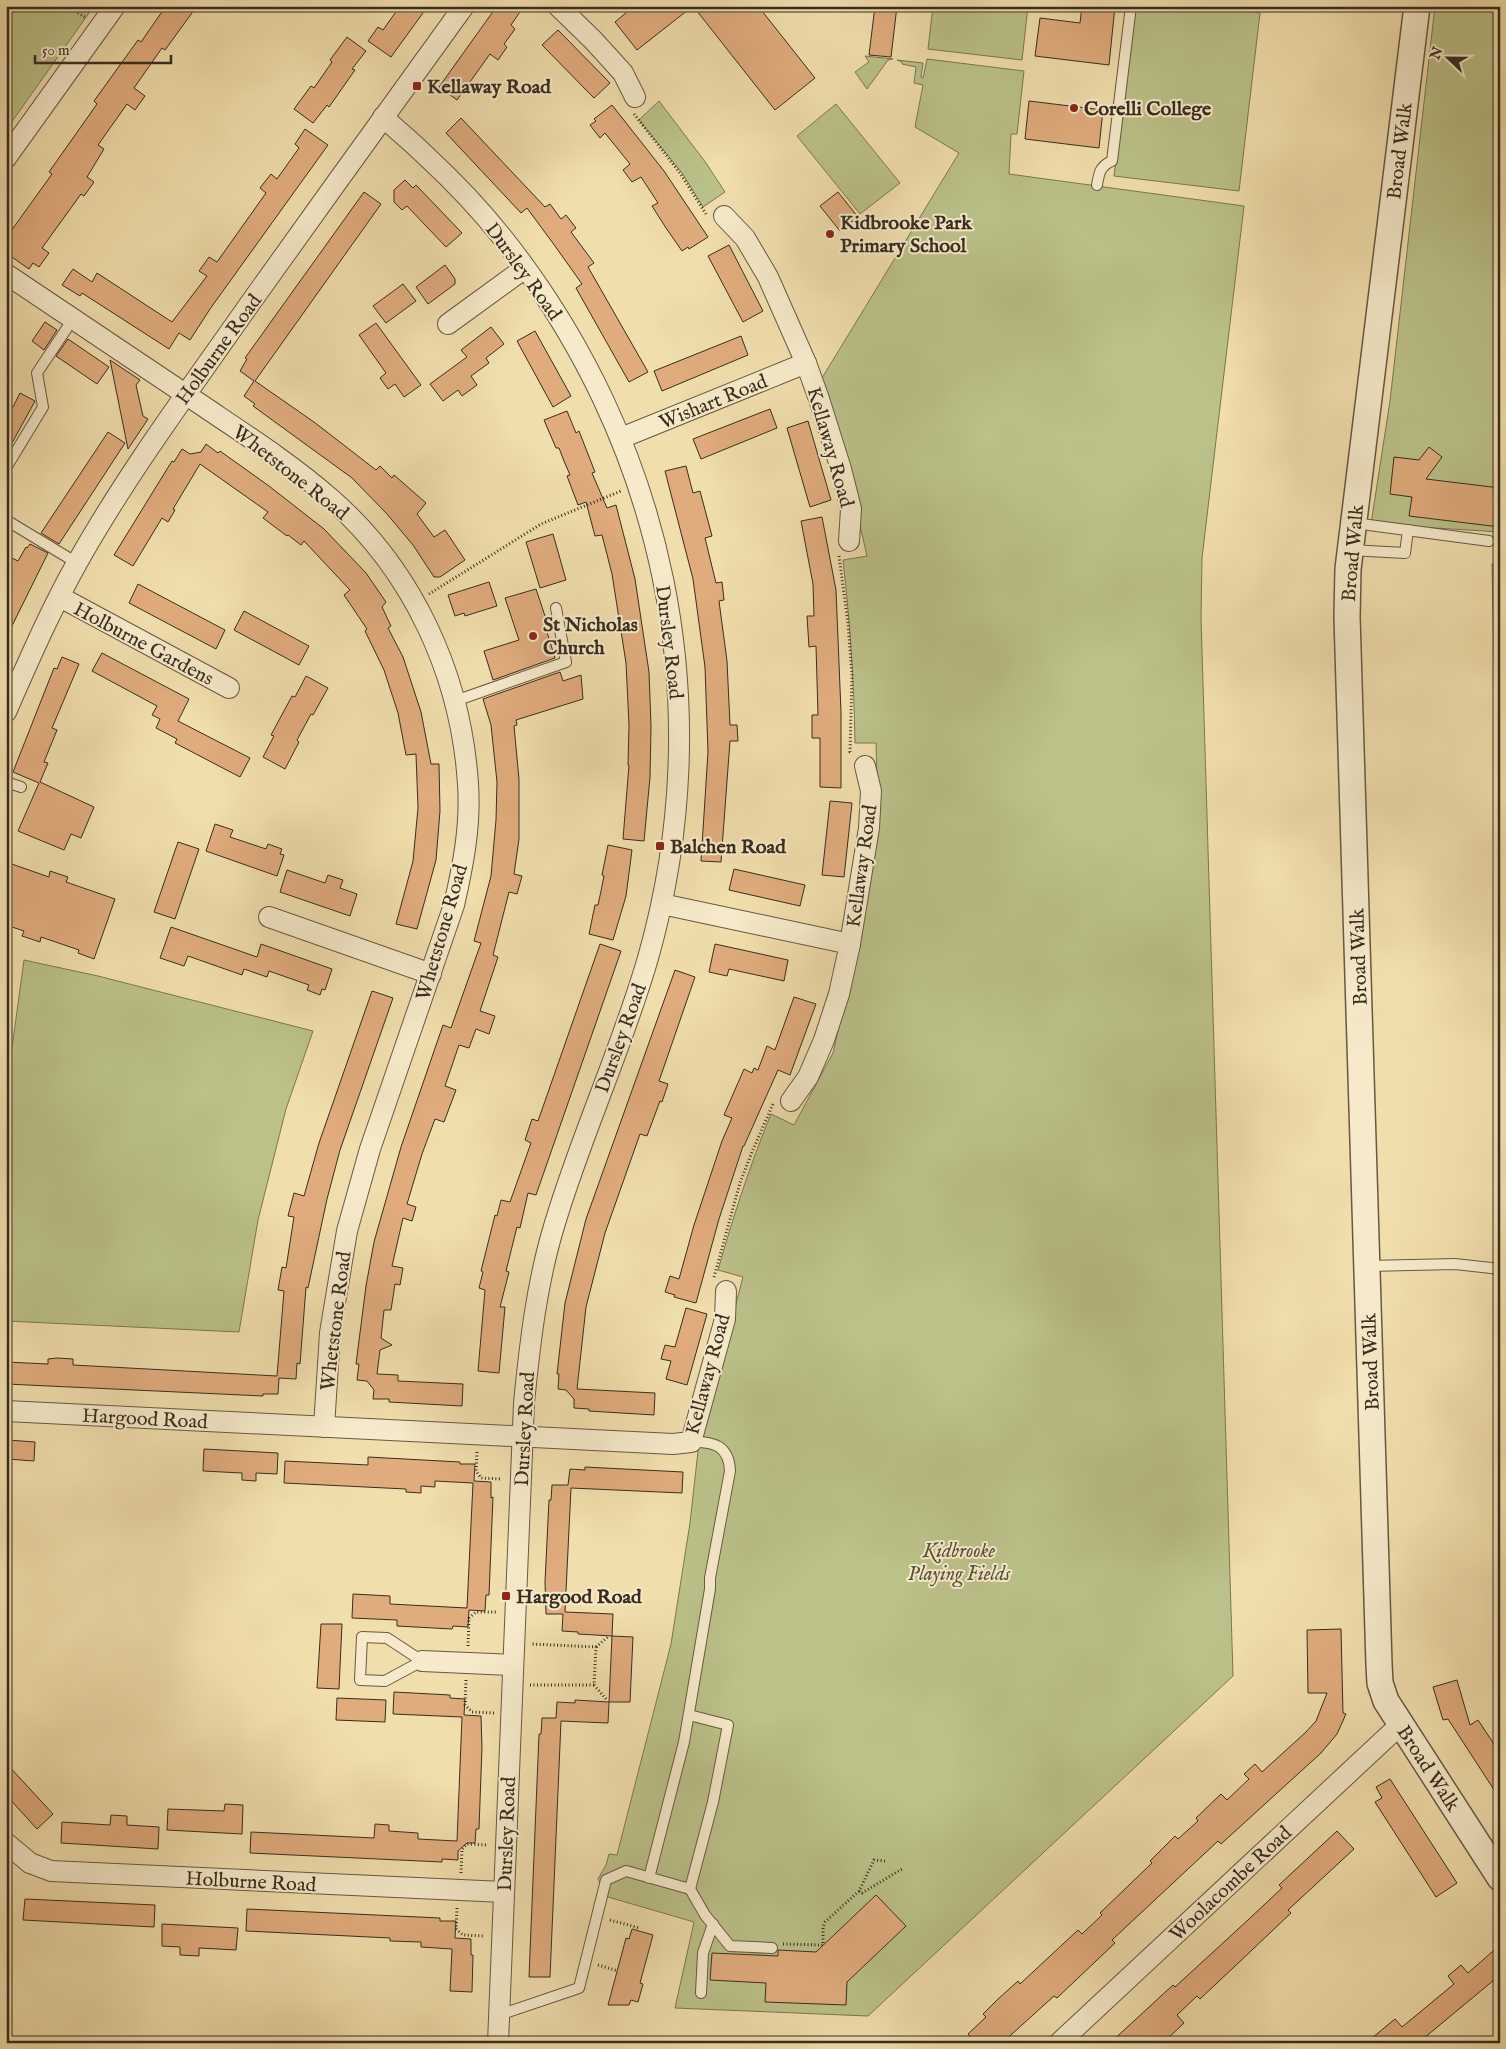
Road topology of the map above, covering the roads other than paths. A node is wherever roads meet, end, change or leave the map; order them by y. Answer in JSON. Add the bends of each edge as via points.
{"nodes":[{"id":1,"x":115,"y":6,"type":"edge"},
{"id":2,"x":464,"y":6,"type":"edge"},
{"id":3,"x":558,"y":6,"type":"edge"},
{"id":4,"x":1131,"y":6,"type":"edge"},
{"id":5,"x":1417,"y":6,"type":"edge"},
{"id":6,"x":635,"y":97,"type":"road end"},
{"id":7,"x":383,"y":117,"type":"junction"},
{"id":8,"x":6,"y":158,"type":"edge"},
{"id":9,"x":1097,"y":185,"type":"dead end"},
{"id":10,"x":724,"y":216,"type":"road end"},
{"id":11,"x":525,"y":268,"type":"junction"},
{"id":12,"x":6,"y":274,"type":"edge"},
{"id":13,"x":72,"y":318,"type":"junction"},
{"id":14,"x":448,"y":324,"type":"dead end"},
{"id":15,"x":806,"y":363,"type":"junction"},
{"id":16,"x":186,"y":394,"type":"junction"},
{"id":17,"x":621,"y":438,"type":"junction"},
{"id":18,"x":6,"y":468,"type":"edge"},
{"id":19,"x":6,"y":520,"type":"edge"},
{"id":20,"x":1354,"y":523,"type":"junction"},
{"id":21,"x":1408,"y":530,"type":"junction"},
{"id":22,"x":849,"y":541,"type":"road end"},
{"id":23,"x":1489,"y":541,"type":"dead end"},
{"id":24,"x":1350,"y":550,"type":"junction"},
{"id":25,"x":77,"y":563,"type":"junction"},
{"id":26,"x":60,"y":597,"type":"junction"},
{"id":27,"x":556,"y":608,"type":"dead end"},
{"id":28,"x":229,"y":688,"type":"dead end"},
{"id":29,"x":455,"y":701,"type":"junction"},
{"id":30,"x":6,"y":712,"type":"edge"},
{"id":31,"x":866,"y":766,"type":"road end"},
{"id":32,"x":6,"y":782,"type":"edge"},
{"id":33,"x":21,"y":788,"type":"dead end"},
{"id":34,"x":662,"y":904,"type":"junction"},
{"id":35,"x":269,"y":917,"type":"dead end"},
{"id":36,"x":850,"y":944,"type":"junction"},
{"id":37,"x":431,"y":974,"type":"junction"},
{"id":38,"x":792,"y":1102,"type":"road end"},
{"id":39,"x":1367,"y":1266,"type":"junction"},
{"id":40,"x":1500,"y":1269,"type":"edge"},
{"id":41,"x":726,"y":1291,"type":"road end"},
{"id":42,"x":7,"y":1414,"type":"edge"},
{"id":43,"x":324,"y":1427,"type":"junction"},
{"id":44,"x":523,"y":1436,"type":"junction"},
{"id":45,"x":691,"y":1442,"type":"junction"},
{"id":46,"x":422,"y":1661,"type":"junction"},
{"id":47,"x":513,"y":1665,"type":"junction"},
{"id":48,"x":689,"y":1715,"type":"junction"},
{"id":49,"x":1400,"y":1724,"type":"junction"},
{"id":50,"x":6,"y":1843,"type":"edge"},
{"id":51,"x":649,"y":1878,"type":"junction"},
{"id":52,"x":1500,"y":1878,"type":"edge"},
{"id":53,"x":690,"y":1889,"type":"junction"},
{"id":54,"x":504,"y":1892,"type":"junction"},
{"id":55,"x":713,"y":1924,"type":"junction"},
{"id":56,"x":772,"y":1948,"type":"road end"},
{"id":57,"x":701,"y":1993,"type":"dead end"},
{"id":58,"x":499,"y":2015,"type":"junction"},
{"id":59,"x":498,"y":2043,"type":"edge"},
{"id":60,"x":1059,"y":2043,"type":"edge"}],
"edges":[{"from":1,"to":8,"type":"street"},
{"from":2,"to":7,"type":"street","name":"Holburne Road"},
{"from":3,"to":6,"type":"street","via":[[624,73]]},
{"from":4,"to":9,"type":"lane","via":[[1112,161],[1102,167]]},
{"from":5,"to":20,"type":"street","name":"Broad Walk"},
{"from":7,"to":11,"type":"street","name":"Dursley Road","via":[[462,192]]},
{"from":7,"to":16,"type":"street","name":"Holburne Road"},
{"from":10,"to":15,"type":"street","name":"Kellaway Road","via":[[745,238],[768,277]]},
{"from":11,"to":14,"type":"street"},
{"from":11,"to":17,"type":"street","name":"Dursley Road","via":[[576,346]]},
{"from":12,"to":13,"type":"street","name":"Whetstone Road"},
{"from":13,"to":16,"type":"street","name":"Whetstone Road"},
{"from":13,"to":18,"type":"lane","via":[[37,373],[43,407]]},
{"from":15,"to":17,"type":"street","name":"Wishart Road"},
{"from":15,"to":22,"type":"street","name":"Kellaway Road","via":[[851,509]]},
{"from":16,"to":25,"type":"street","name":"Holburne Road","via":[[118,494]]},
{"from":16,"to":29,"type":"street","name":"Whetstone Road","via":[[298,472],[361,528],[416,603],[445,668]]},
{"from":17,"to":34,"type":"street","name":"Dursley Road","via":[[648,517],[666,595],[677,681],[677,794],[672,850]]},
{"from":19,"to":25,"type":"lane"},
{"from":20,"to":21,"type":"lane"},
{"from":20,"to":24,"type":"street","name":"Broad Walk"},
{"from":21,"to":23,"type":"lane"},
{"from":21,"to":24,"type":"lane","via":[[1405,553]]},
{"from":24,"to":39,"type":"street","name":"Broad Walk","via":[[1348,617]]},
{"from":25,"to":26,"type":"street","name":"Holburne Road"},
{"from":26,"to":28,"type":"street","name":"Holburne Gardens"},
{"from":26,"to":30,"type":"street","name":"Holburne Road"},
{"from":27,"to":29,"type":"lane","via":[[566,662]]},
{"from":29,"to":37,"type":"street","name":"Whetstone Road","via":[[464,746],[468,820],[454,905]]},
{"from":31,"to":36,"type":"street","name":"Kellaway Road","via":[[871,791],[869,828]]},
{"from":32,"to":33,"type":"lane"},
{"from":34,"to":36,"type":"street"},
{"from":34,"to":44,"type":"street","name":"Dursley Road","via":[[647,962],[554,1224],[531,1335]]},
{"from":35,"to":37,"type":"street"},
{"from":36,"to":38,"type":"street","name":"Kellaway Road","via":[[824,1040],[808,1077]]},
{"from":37,"to":43,"type":"street","name":"Whetstone Road","via":[[370,1149],[347,1231],[330,1333]]},
{"from":39,"to":40,"type":"lane","via":[[1455,1264]]},
{"from":39,"to":49,"type":"street","name":"Broad Walk","via":[[1380,1683]]},
{"from":41,"to":45,"type":"street","name":"Kellaway Road","via":[[725,1319]]},
{"from":42,"to":43,"type":"street","name":"Hargood Road"},
{"from":43,"to":44,"type":"street","name":"Hargood Road"},
{"from":44,"to":45,"type":"street","name":"Kellaway Road","via":[[673,1444]]},
{"from":44,"to":47,"type":"street","name":"Dursley Road"},
{"from":45,"to":48,"type":"lane","via":[[710,1442],[719,1446],[729,1460],[730,1471]]},
{"from":46,"to":46,"type":"lane","via":[[385,1681],[360,1680],[362,1637],[387,1638]]},
{"from":46,"to":47,"type":"street"},
{"from":47,"to":54,"type":"street","name":"Dursley Road"},
{"from":48,"to":51,"type":"lane"},
{"from":48,"to":53,"type":"lane","via":[[728,1725],[713,1802]]},
{"from":49,"to":52,"type":"street","name":"Broad Walk"},
{"from":49,"to":60,"type":"street","name":"Woolacombe Road"},
{"from":50,"to":54,"type":"street","name":"Holburne Road","via":[[30,1863],[51,1871]]},
{"from":51,"to":53,"type":"lane"},
{"from":51,"to":58,"type":"lane","via":[[626,1871],[606,1880],[579,1988]]},
{"from":53,"to":55,"type":"lane"},
{"from":54,"to":58,"type":"street","name":"Dursley Road"},
{"from":55,"to":56,"type":"lane","via":[[730,1946]]},
{"from":55,"to":57,"type":"lane","via":[[703,1953]]},
{"from":58,"to":59,"type":"street","name":"Dursley Road"}]}
